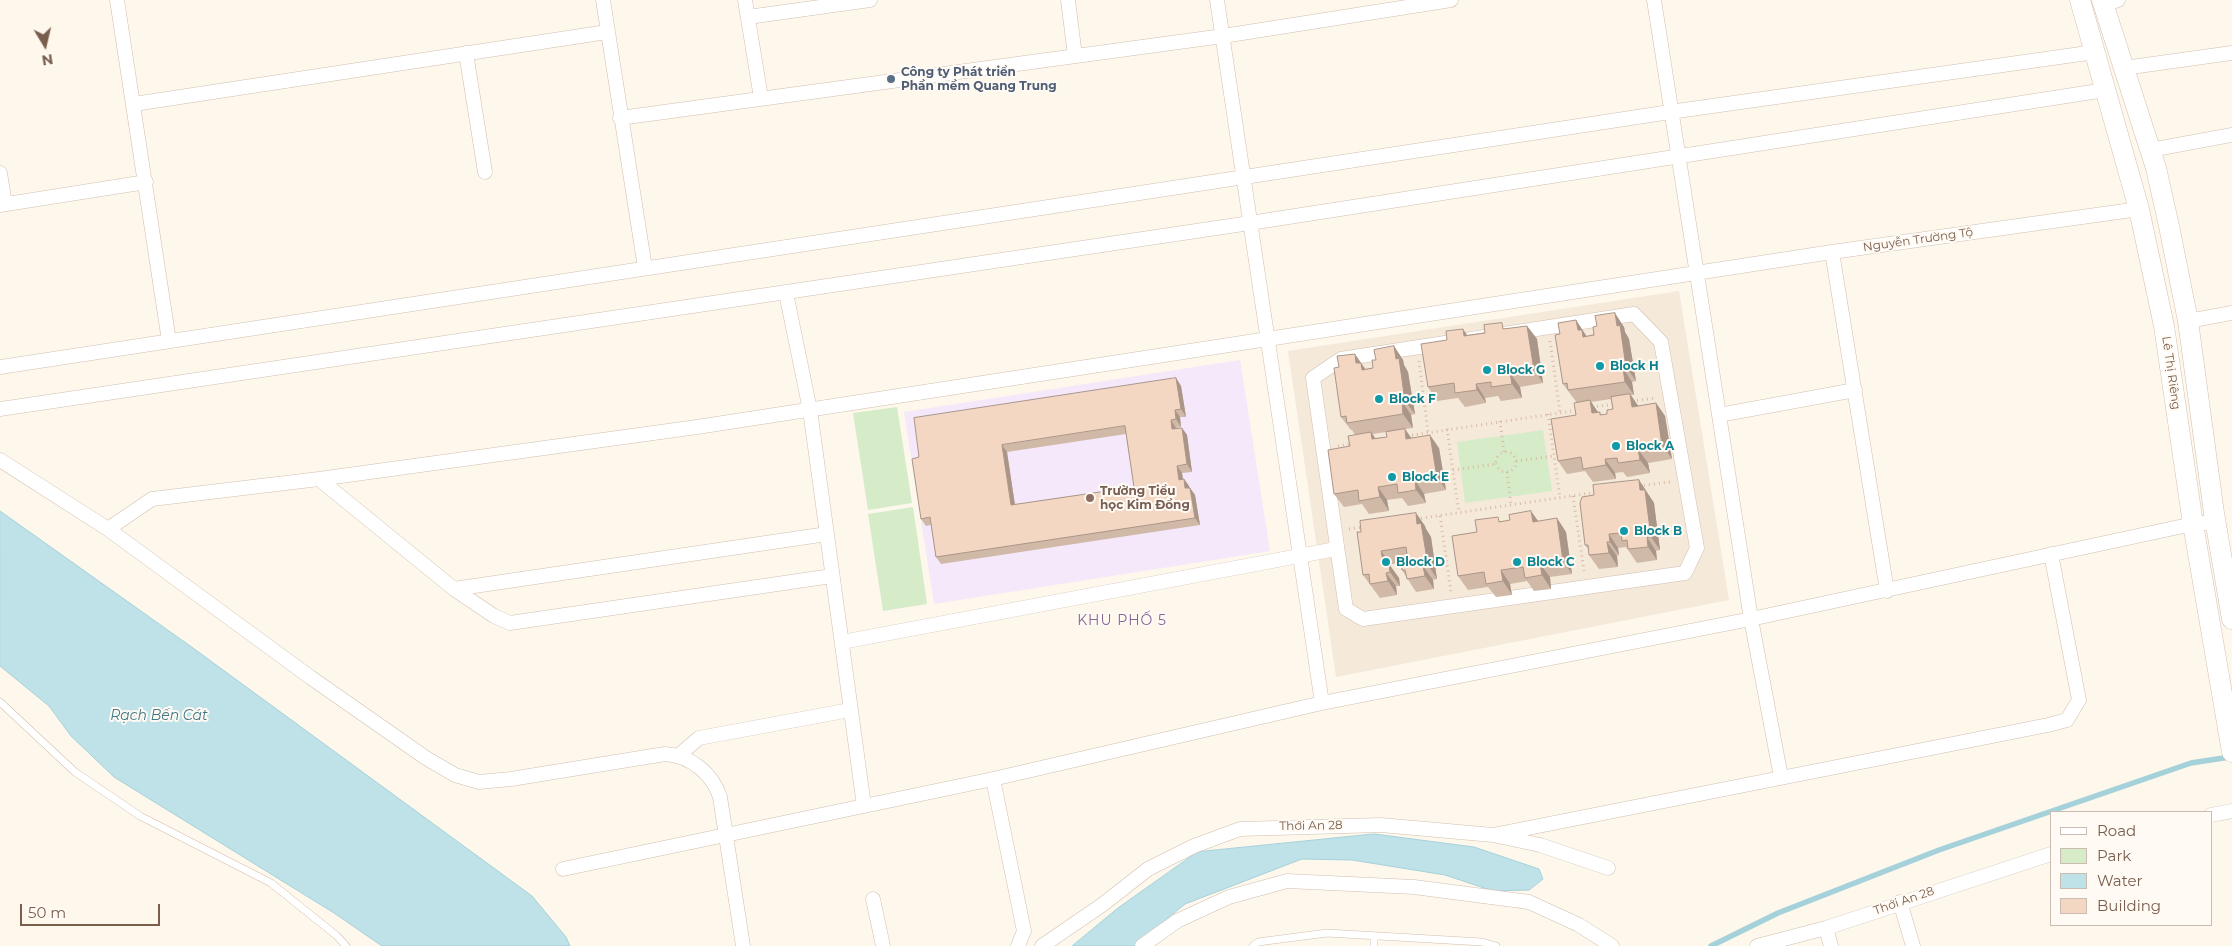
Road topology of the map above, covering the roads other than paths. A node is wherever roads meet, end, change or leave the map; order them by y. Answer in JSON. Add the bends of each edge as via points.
{"nodes":[{"id":1,"x":117,"y":0,"type":"edge"},
{"id":2,"x":603,"y":0,"type":"edge"},
{"id":3,"x":745,"y":0,"type":"edge"},
{"id":4,"x":870,"y":0,"type":"edge"},
{"id":5,"x":1068,"y":0,"type":"edge"},
{"id":6,"x":1217,"y":0,"type":"edge"},
{"id":7,"x":1451,"y":0,"type":"edge"},
{"id":8,"x":1654,"y":0,"type":"edge"},
{"id":9,"x":2080,"y":0,"type":"edge"},
{"id":10,"x":2108,"y":2,"type":"edge"},
{"id":11,"x":1371,"y":6,"type":"edge"},
{"id":12,"x":748,"y":17,"type":"junction"},
{"id":13,"x":607,"y":32,"type":"junction"},
{"id":14,"x":1223,"y":36,"type":"junction"},
{"id":15,"x":2095,"y":52,"type":"junction"},
{"id":16,"x":466,"y":53,"type":"junction"},
{"id":17,"x":2232,"y":53,"type":"edge"},
{"id":18,"x":1075,"y":56,"type":"junction"},
{"id":19,"x":2124,"y":68,"type":"junction"},
{"id":20,"x":2105,"y":90,"type":"junction"},
{"id":21,"x":761,"y":98,"type":"junction"},
{"id":22,"x":134,"y":104,"type":"junction"},
{"id":23,"x":1670,"y":112,"type":"junction"},
{"id":24,"x":620,"y":118,"type":"junction"},
{"id":25,"x":2232,"y":135,"type":"edge"},
{"id":26,"x":2150,"y":150,"type":"junction"},
{"id":27,"x":1678,"y":158,"type":"junction"},
{"id":28,"x":485,"y":172,"type":"dead end"},
{"id":29,"x":0,"y":173,"type":"edge"},
{"id":30,"x":1243,"y":177,"type":"junction"},
{"id":31,"x":146,"y":182,"type":"junction"},
{"id":32,"x":3,"y":204,"type":"edge"},
{"id":33,"x":2139,"y":209,"type":"junction"},
{"id":34,"x":1250,"y":223,"type":"junction"},
{"id":35,"x":1832,"y":252,"type":"junction"},
{"id":36,"x":645,"y":268,"type":"junction"},
{"id":37,"x":1696,"y":273,"type":"junction"},
{"id":38,"x":786,"y":293,"type":"junction"},
{"id":39,"x":2232,"y":313,"type":"edge"},
{"id":40,"x":2188,"y":321,"type":"junction"},
{"id":41,"x":1269,"y":339,"type":"junction"},
{"id":42,"x":169,"y":341,"type":"junction"},
{"id":43,"x":0,"y":367,"type":"edge"},
{"id":44,"x":1855,"y":390,"type":"junction"},
{"id":45,"x":0,"y":409,"type":"edge"},
{"id":46,"x":810,"y":410,"type":"junction"},
{"id":47,"x":1718,"y":414,"type":"junction"},
{"id":48,"x":0,"y":460,"type":"edge"},
{"id":49,"x":319,"y":479,"type":"junction"},
{"id":50,"x":2216,"y":522,"type":"junction"},
{"id":51,"x":2193,"y":524,"type":"junction"},
{"id":52,"x":108,"y":529,"type":"junction"},
{"id":53,"x":827,"y":534,"type":"junction"},
{"id":54,"x":1336,"y":549,"type":"junction"},
{"id":55,"x":2051,"y":554,"type":"junction"},
{"id":56,"x":1300,"y":555,"type":"junction"},
{"id":57,"x":832,"y":576,"type":"junction"},
{"id":58,"x":454,"y":589,"type":"junction"},
{"id":59,"x":1887,"y":590,"type":"junction"},
{"id":60,"x":1751,"y":619,"type":"junction"},
{"id":61,"x":2232,"y":619,"type":"edge"},
{"id":62,"x":842,"y":642,"type":"junction"},
{"id":63,"x":0,"y":702,"type":"edge"},
{"id":64,"x":1322,"y":703,"type":"junction"},
{"id":65,"x":850,"y":710,"type":"junction"},
{"id":66,"x":2232,"y":752,"type":"edge"},
{"id":67,"x":679,"y":755,"type":"junction"},
{"id":68,"x":1781,"y":777,"type":"junction"},
{"id":69,"x":993,"y":779,"type":"junction"},
{"id":70,"x":864,"y":806,"type":"junction"},
{"id":71,"x":2232,"y":812,"type":"edge"},
{"id":72,"x":2212,"y":815,"type":"edge"},
{"id":73,"x":727,"y":835,"type":"junction"},
{"id":74,"x":1493,"y":835,"type":"junction"},
{"id":75,"x":2050,"y":854,"type":"edge"},
{"id":76,"x":1608,"y":868,"type":"dead end"},
{"id":77,"x":563,"y":870,"type":"dead end"},
{"id":78,"x":873,"y":899,"type":"dead end"},
{"id":79,"x":1900,"y":902,"type":"junction"},
{"id":80,"x":1826,"y":928,"type":"junction"},
{"id":81,"x":1374,"y":936,"type":"junction"},
{"id":82,"x":346,"y":946,"type":"edge"},
{"id":83,"x":743,"y":946,"type":"edge"},
{"id":84,"x":884,"y":946,"type":"edge"},
{"id":85,"x":1018,"y":946,"type":"edge"},
{"id":86,"x":1042,"y":946,"type":"edge"},
{"id":87,"x":1142,"y":946,"type":"edge"},
{"id":88,"x":1253,"y":946,"type":"edge"},
{"id":89,"x":1374,"y":946,"type":"edge"},
{"id":90,"x":1496,"y":946,"type":"edge"},
{"id":91,"x":1612,"y":946,"type":"edge"},
{"id":92,"x":1757,"y":946,"type":"edge"},
{"id":93,"x":1831,"y":946,"type":"edge"},
{"id":94,"x":1913,"y":946,"type":"edge"}],
"edges":[{"from":1,"to":22,"type":"street"},
{"from":2,"to":13,"type":"street"},
{"from":3,"to":12,"type":"street"},
{"from":4,"to":12,"type":"street"},
{"from":5,"to":18,"type":"street"},
{"from":6,"to":14,"type":"street"},
{"from":7,"to":11,"type":"street"},
{"from":8,"to":23,"type":"street"},
{"from":9,"to":15,"type":"street","name":"Lê Thị Riêng"},
{"from":10,"to":19,"type":"street","name":"Lê Thị Riêng"},
{"from":11,"to":14,"type":"street"},
{"from":12,"to":21,"type":"street"},
{"from":13,"to":16,"type":"street"},
{"from":13,"to":24,"type":"street"},
{"from":14,"to":18,"type":"street"},
{"from":14,"to":30,"type":"street"},
{"from":15,"to":20,"type":"street","name":"Lê Thị Riêng"},
{"from":15,"to":23,"type":"street"},
{"from":16,"to":22,"type":"street"},
{"from":16,"to":28,"type":"street"},
{"from":17,"to":19,"type":"street"},
{"from":18,"to":21,"type":"street"},
{"from":19,"to":26,"type":"street","name":"Lê Thị Riêng"},
{"from":20,"to":27,"type":"street"},
{"from":20,"to":33,"type":"street","name":"Lê Thị Riêng"},
{"from":21,"to":24,"type":"street"},
{"from":22,"to":31,"type":"street"},
{"from":23,"to":27,"type":"street"},
{"from":23,"to":30,"type":"street"},
{"from":24,"to":36,"type":"street"},
{"from":25,"to":26,"type":"street"},
{"from":26,"to":40,"type":"street","name":"Lê Thị Riêng"},
{"from":27,"to":34,"type":"street"},
{"from":27,"to":37,"type":"street"},
{"from":29,"to":32,"type":"street"},
{"from":30,"to":34,"type":"street"},
{"from":30,"to":36,"type":"street"},
{"from":31,"to":32,"type":"street"},
{"from":31,"to":42,"type":"street"},
{"from":33,"to":35,"type":"street","name":"Nguyễn Trường Tộ"},
{"from":33,"to":51,"type":"street","name":"Lê Thị Riêng","via":[[2164,326]]},
{"from":34,"to":38,"type":"street"},
{"from":34,"to":41,"type":"street"},
{"from":35,"to":37,"type":"street","name":"Nguyễn Trường Tộ"},
{"from":35,"to":44,"type":"street"},
{"from":36,"to":42,"type":"street"},
{"from":37,"to":41,"type":"street","name":"Nguyễn Trường Tộ"},
{"from":37,"to":47,"type":"street"},
{"from":38,"to":45,"type":"street"},
{"from":38,"to":46,"type":"street"},
{"from":39,"to":40,"type":"street"},
{"from":40,"to":50,"type":"street","name":"Lê Thị Riêng"},
{"from":41,"to":46,"type":"street","name":"Nguyễn Trường Tộ"},
{"from":41,"to":56,"type":"street"},
{"from":42,"to":43,"type":"street"},
{"from":44,"to":47,"type":"street"},
{"from":44,"to":59,"type":"street"},
{"from":46,"to":49,"type":"street","name":"Nguyễn Trường Tộ"},
{"from":46,"to":53,"type":"street"},
{"from":47,"to":60,"type":"street"},
{"from":48,"to":52,"type":"street"},
{"from":49,"to":52,"type":"street","name":"Nguyễn Trường Tộ","via":[[152,499]]},
{"from":49,"to":58,"type":"street"},
{"from":50,"to":51,"type":"street"},
{"from":50,"to":61,"type":"street","name":"Lê Thị Riêng"},
{"from":51,"to":55,"type":"street"},
{"from":51,"to":66,"type":"street","name":"Lê Thị Riêng"},
{"from":52,"to":67,"type":"street","via":[[310,677],[455,775],[479,782],[511,780],[665,754]]},
{"from":53,"to":57,"type":"street"},
{"from":53,"to":58,"type":"street"},
{"from":54,"to":54,"type":"street","via":[[1346,609],[1362,619],[1685,573],[1697,548],[1661,342],[1634,314],[1341,359],[1314,378]]},
{"from":54,"to":56,"type":"street"},
{"from":55,"to":59,"type":"street"},
{"from":55,"to":68,"type":"street","via":[[2079,700],[2066,720]]},
{"from":56,"to":62,"type":"street"},
{"from":56,"to":64,"type":"street"},
{"from":57,"to":58,"type":"street","via":[[510,623]]},
{"from":57,"to":62,"type":"street"},
{"from":59,"to":60,"type":"street"},
{"from":60,"to":64,"type":"street"},
{"from":60,"to":68,"type":"street"},
{"from":62,"to":65,"type":"street"},
{"from":63,"to":82,"type":"lane","via":[[75,772],[140,816],[271,883]]},
{"from":64,"to":69,"type":"street"},
{"from":65,"to":67,"type":"street","via":[[699,738]]},
{"from":65,"to":70,"type":"street"},
{"from":67,"to":73,"type":"street","via":[[704,770],[715,783]]},
{"from":68,"to":74,"type":"street"},
{"from":69,"to":70,"type":"street"},
{"from":69,"to":85,"type":"street","via":[[1024,931]]},
{"from":70,"to":73,"type":"street"},
{"from":71,"to":72,"type":"street"},
{"from":73,"to":77,"type":"street"},
{"from":73,"to":83,"type":"street"},
{"from":74,"to":76,"type":"street","name":"Thới An 28","via":[[1540,845]]},
{"from":74,"to":86,"type":"street","name":"Thới An 28","via":[[1381,825],[1240,828],[1148,869]]},
{"from":75,"to":79,"type":"street","name":"Thới An 28"},
{"from":78,"to":84,"type":"street"},
{"from":79,"to":80,"type":"street","name":"Thới An 28"},
{"from":79,"to":94,"type":"street"},
{"from":80,"to":92,"type":"street","name":"Thới An 28"},
{"from":80,"to":93,"type":"street"},
{"from":81,"to":88,"type":"lane","via":[[1328,933],[1258,942]]},
{"from":81,"to":89,"type":"lane"},
{"from":81,"to":90,"type":"lane","via":[[1482,942]]},
{"from":87,"to":91,"type":"street","via":[[1177,921],[1229,896],[1286,881],[1414,887],[1529,902],[1579,925]]}]}
